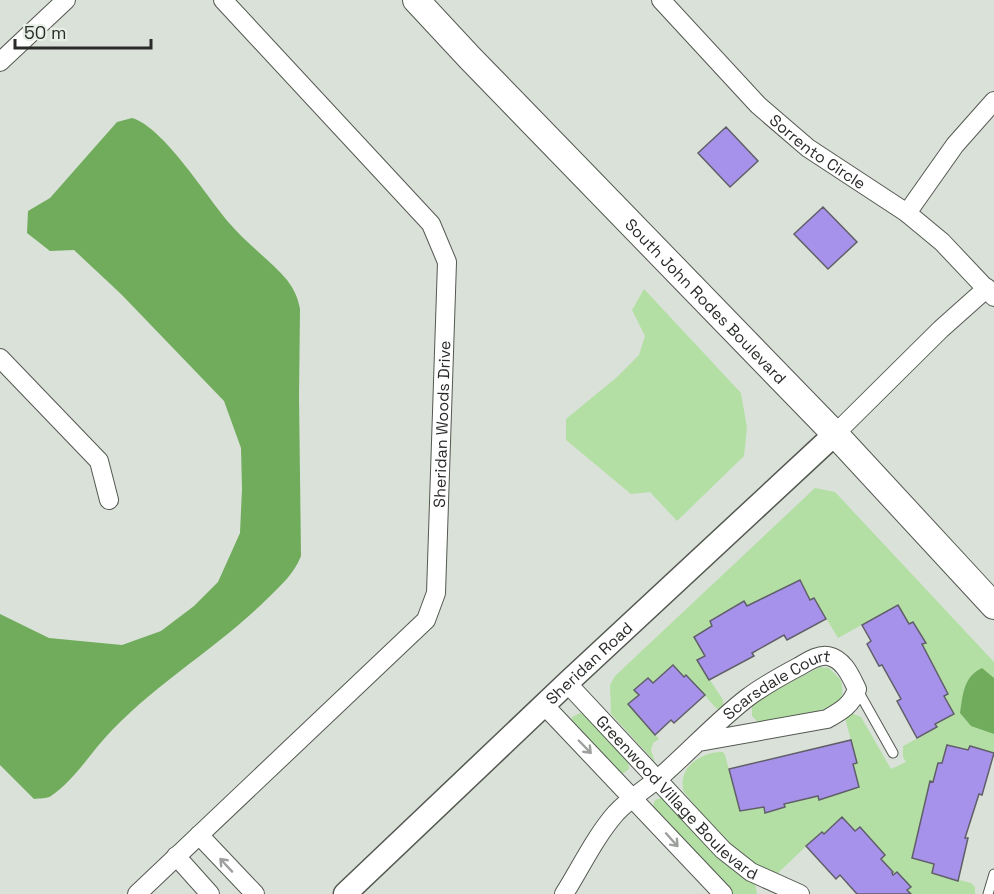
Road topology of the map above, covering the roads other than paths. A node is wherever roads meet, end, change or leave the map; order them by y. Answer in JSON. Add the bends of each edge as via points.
{"nodes":[{"id":1,"x":66,"y":0,"type":"edge"},
{"id":2,"x":223,"y":0,"type":"edge"},
{"id":3,"x":416,"y":0,"type":"edge"},
{"id":4,"x":661,"y":0,"type":"edge"},
{"id":5,"x":0,"y":62,"type":"edge"},
{"id":6,"x":994,"y":101,"type":"edge"},
{"id":7,"x":907,"y":213,"type":"junction"},
{"id":8,"x":990,"y":293,"type":"edge"},
{"id":9,"x":0,"y":358,"type":"edge"},
{"id":10,"x":835,"y":434,"type":"junction"},
{"id":11,"x":109,"y":500,"type":"dead end"},
{"id":12,"x":994,"y":606,"type":"edge"},
{"id":13,"x":567,"y":683,"type":"junction"},
{"id":14,"x":857,"y":689,"type":"junction"},
{"id":15,"x":544,"y":705,"type":"junction"},
{"id":16,"x":699,"y":742,"type":"junction"},
{"id":17,"x":893,"y":753,"type":"dead end"},
{"id":18,"x":658,"y":778,"type":"junction"},
{"id":19,"x":632,"y":797,"type":"junction"},
{"id":20,"x":199,"y":835,"type":"junction"},
{"id":21,"x":176,"y":856,"type":"junction"},
{"id":22,"x":994,"y":873,"type":"edge"},
{"id":23,"x":769,"y":888,"type":"edge"},
{"id":24,"x":137,"y":894,"type":"edge"},
{"id":25,"x":210,"y":894,"type":"edge"},
{"id":26,"x":255,"y":894,"type":"edge"},
{"id":27,"x":345,"y":894,"type":"edge"},
{"id":28,"x":564,"y":894,"type":"edge"},
{"id":29,"x":723,"y":894,"type":"edge"},
{"id":30,"x":800,"y":894,"type":"edge"},
{"id":31,"x":988,"y":894,"type":"edge"}],
"edges":[{"from":1,"to":5,"type":"street"},
{"from":2,"to":20,"type":"street","name":"Sheridan Woods Drive","via":[[431,224],[447,262],[436,593],[426,620]]},
{"from":3,"to":10,"type":"main road","name":"South John Rodes Boulevard"},
{"from":4,"to":7,"type":"street","name":"Sorrento Circle","via":[[766,112],[808,148]]},
{"from":6,"to":7,"type":"street","via":[[955,145]]},
{"from":7,"to":8,"type":"street","name":"Sorrento Circle","via":[[942,242]]},
{"from":8,"to":10,"type":"street","name":"Sorrento Circle","via":[[941,329]]},
{"from":9,"to":11,"type":"street","via":[[99,461]]},
{"from":10,"to":12,"type":"main road","name":"South John Rodes Boulevard"},
{"from":10,"to":13,"type":"street","name":"Sheridan Road"},
{"from":13,"to":15,"type":"street","name":"Sheridan Road"},
{"from":13,"to":18,"type":"street","name":"Greenwood Village Boulevard"},
{"from":14,"to":16,"type":"street","name":"Scarsdale Court","via":[[846,708],[827,719]]},
{"from":14,"to":16,"type":"street","name":"Scarsdale Court","via":[[838,660],[827,656],[815,658],[768,683]]},
{"from":14,"to":17,"type":"lane"},
{"from":15,"to":19,"type":"street","name":"Greenwood Village Boulevard","one_way":true},
{"from":15,"to":27,"type":"street","name":"Sheridan Road"},
{"from":16,"to":18,"type":"street","name":"Scarsdale Court"},
{"from":18,"to":19,"type":"street","name":"Scarsdale Court"},
{"from":18,"to":23,"type":"street","name":"Greenwood Village Boulevard","via":[[723,850]]},
{"from":19,"to":28,"type":"street","name":"Scarsdale Court","via":[[602,830]]},
{"from":19,"to":29,"type":"street","name":"Greenwood Village Boulevard","one_way":true},
{"from":20,"to":21,"type":"street","name":"Sheridan Woods Drive"},
{"from":26,"to":20,"type":"street","one_way":true},
{"from":21,"to":24,"type":"street","name":"Sheridan Woods Drive"},
{"from":21,"to":25,"type":"street"},
{"from":22,"to":31,"type":"lane"},
{"from":23,"to":30,"type":"street","name":"Greenwood Village Boulevard"}]}
